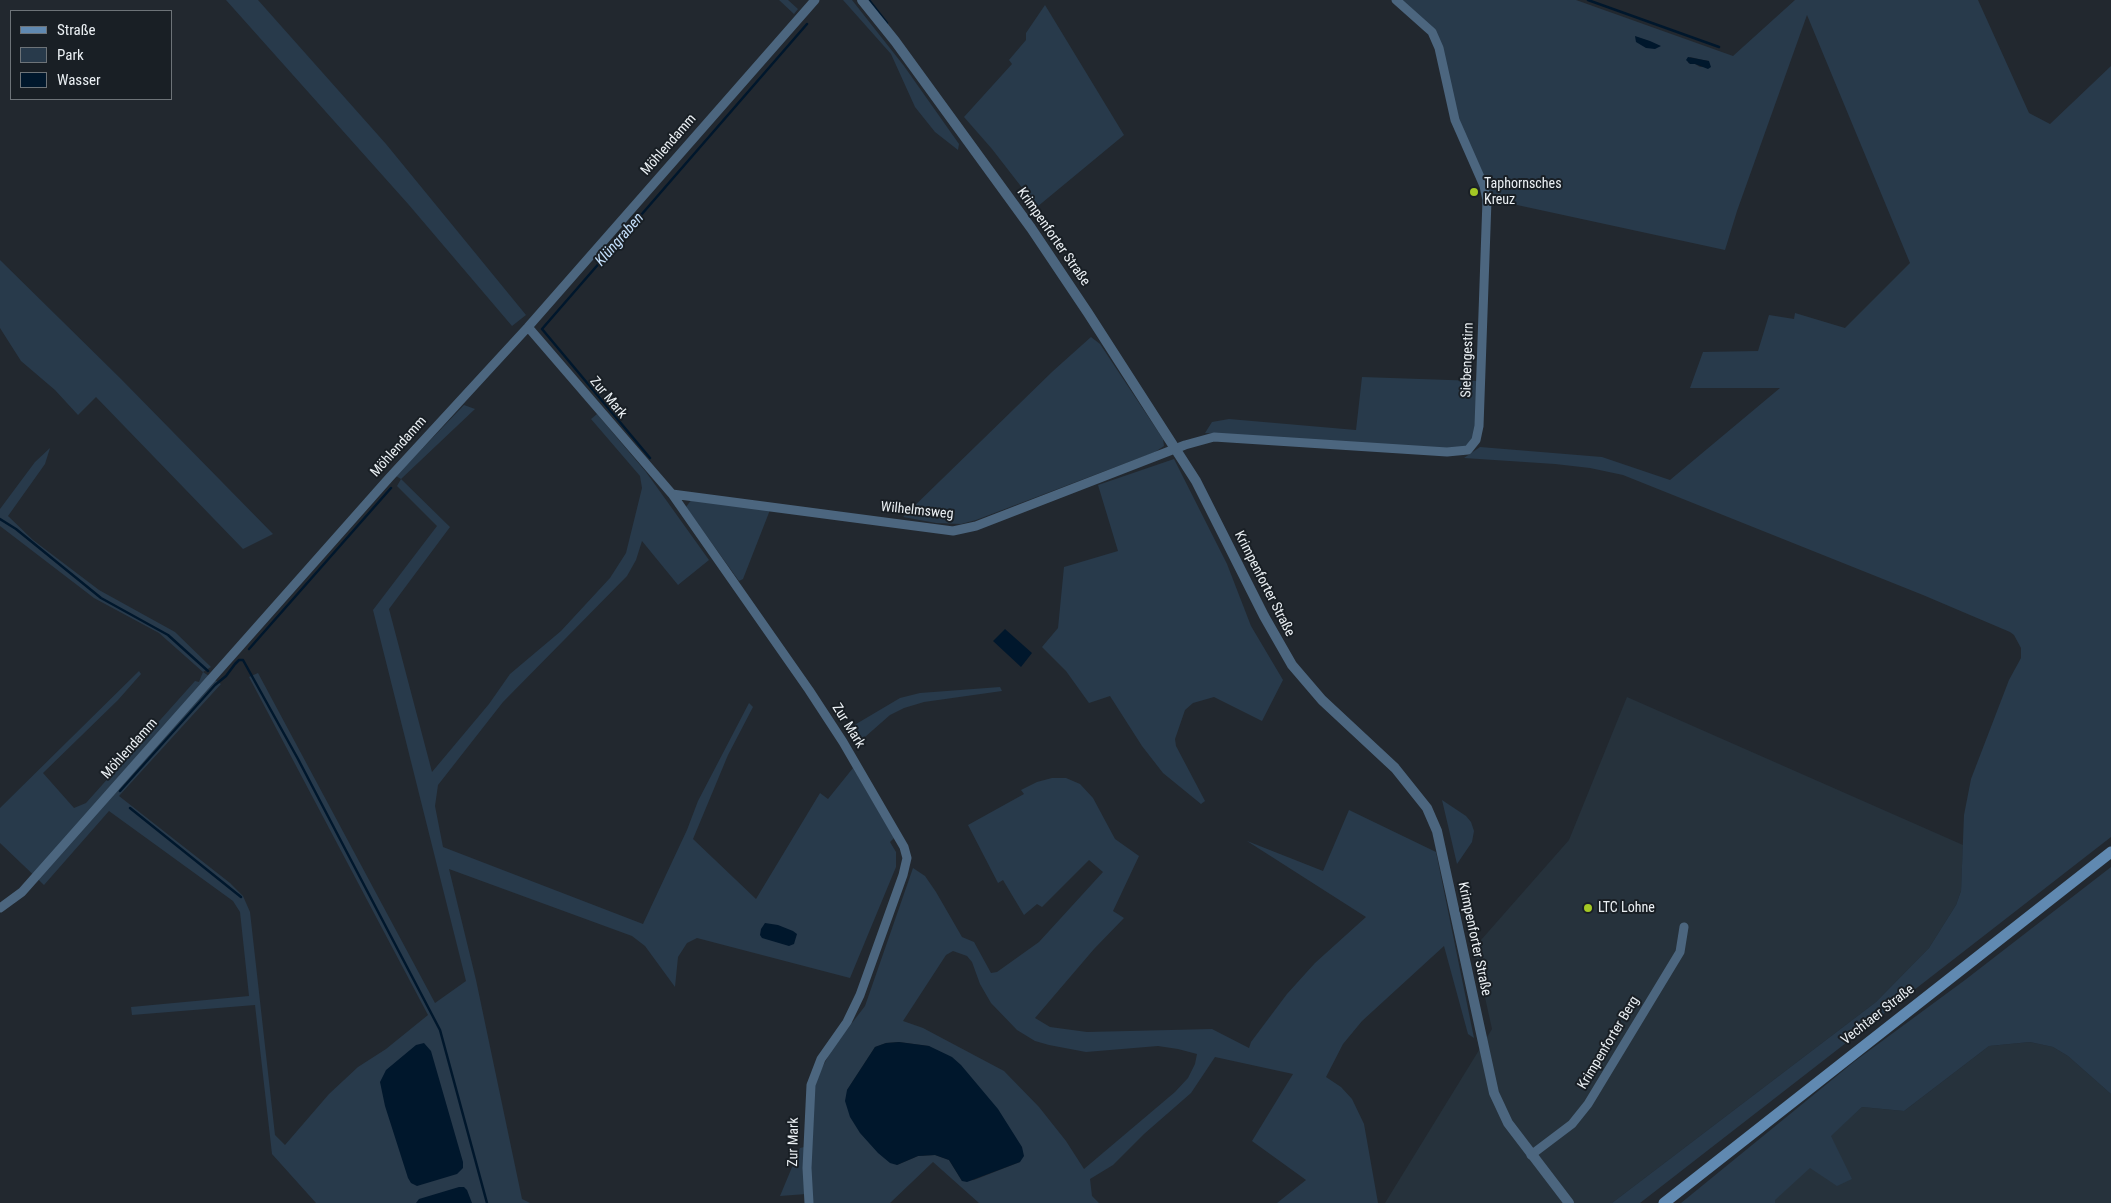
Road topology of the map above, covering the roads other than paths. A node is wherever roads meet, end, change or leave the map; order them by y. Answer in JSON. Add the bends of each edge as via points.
{"nodes":[{"id":1,"x":815,"y":0,"type":"edge"},
{"id":2,"x":862,"y":0,"type":"edge"},
{"id":3,"x":1396,"y":0,"type":"edge"},
{"id":4,"x":528,"y":327,"type":"junction"},
{"id":5,"x":1176,"y":450,"type":"junction"},
{"id":6,"x":672,"y":494,"type":"junction"},
{"id":7,"x":2111,"y":852,"type":"edge"},
{"id":8,"x":0,"y":908,"type":"edge"},
{"id":9,"x":1684,"y":927,"type":"dead end"},
{"id":10,"x":1531,"y":1155,"type":"junction"},
{"id":11,"x":809,"y":1203,"type":"edge"},
{"id":12,"x":1569,"y":1203,"type":"edge"},
{"id":13,"x":1664,"y":1203,"type":"edge"}],
"edges":[{"from":1,"to":4,"type":"street","name":"Möhlendamm"},
{"from":2,"to":5,"type":"street","name":"Krimpenforter Straße","via":[[1031,228]]},
{"from":3,"to":5,"type":"street","name":"Siebengestirn","via":[[1432,32],[1439,48],[1455,120],[1484,186],[1487,205],[1482,381],[1476,440],[1468,450],[1456,452],[1214,437]]},
{"from":4,"to":6,"type":"street","name":"Zur Mark"},
{"from":4,"to":8,"type":"street","name":"Möhlendamm","via":[[389,478],[22,892]]},
{"from":5,"to":6,"type":"street","name":"Wilhelmsweg","via":[[976,526],[953,531]]},
{"from":5,"to":10,"type":"street","name":"Krimpenforter Straße","via":[[1196,481],[1292,665],[1322,700],[1395,768],[1426,808],[1437,831],[1494,1094],[1508,1123]]},
{"from":6,"to":11,"type":"street","name":"Zur Mark","via":[[838,735],[904,847],[907,858],[860,995],[847,1022],[821,1059],[811,1085],[807,1168]]},
{"from":7,"to":13,"type":"main road","name":"Vechtaer Straße"},
{"from":9,"to":10,"type":"street","name":"Krimpenforter Berg","via":[[1680,952],[1588,1104],[1572,1124]]},
{"from":10,"to":12,"type":"street","name":"Krimpenforter Straße"}]}
